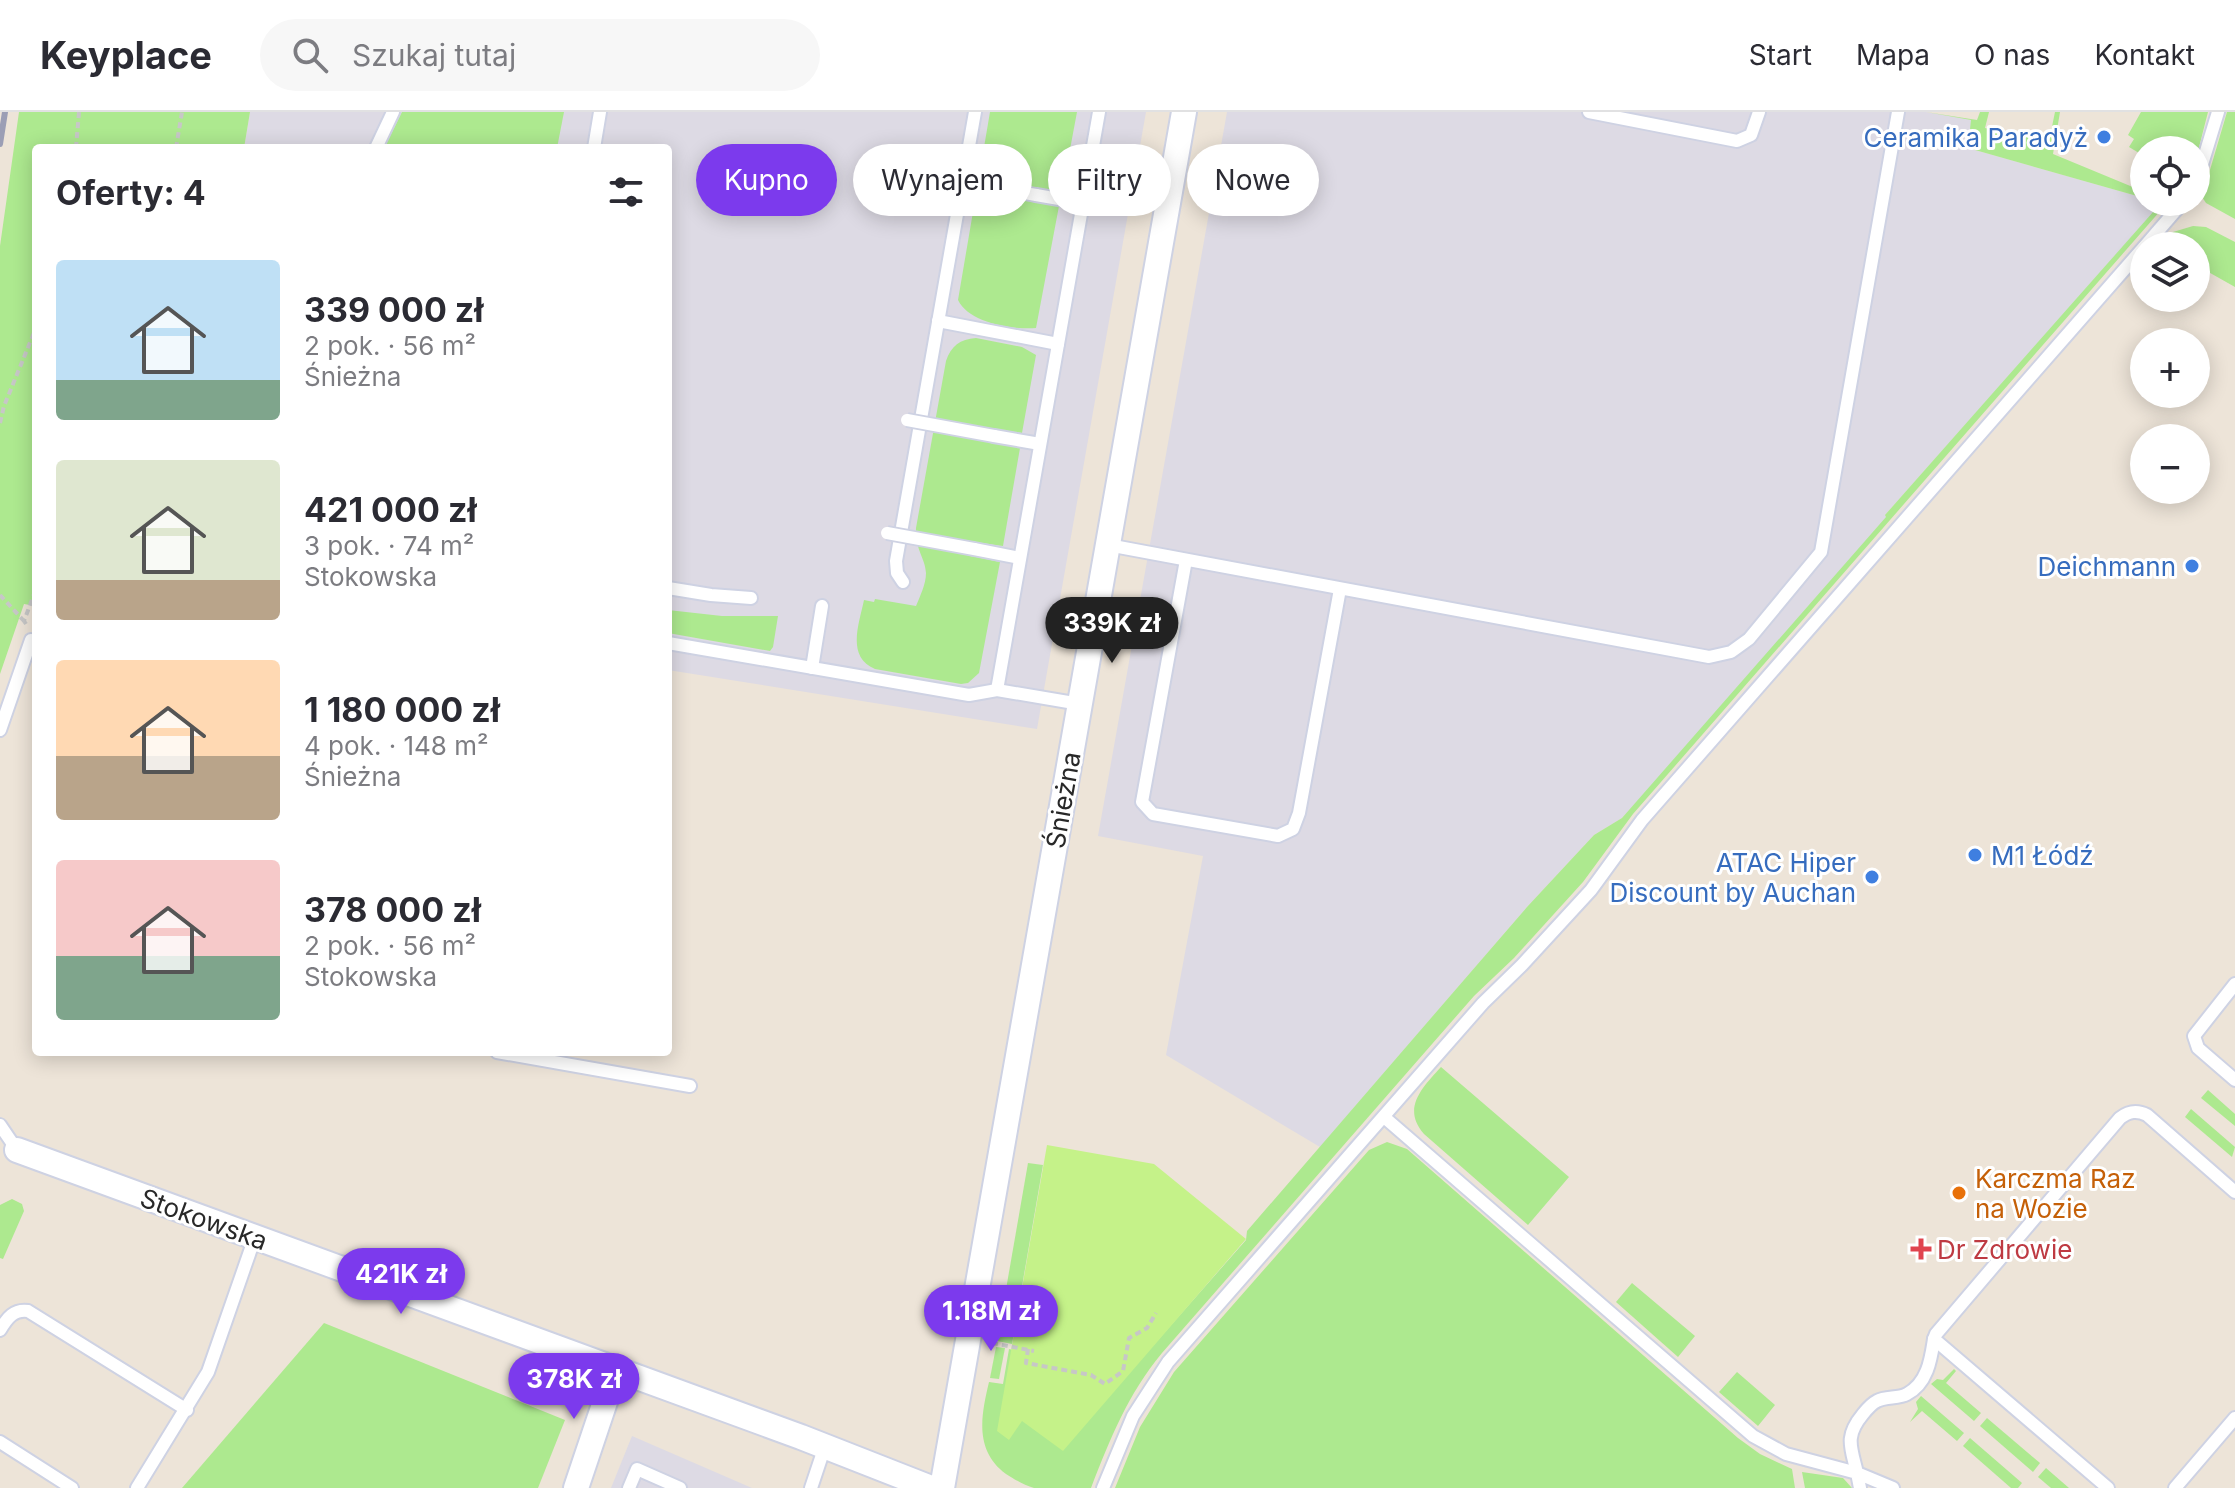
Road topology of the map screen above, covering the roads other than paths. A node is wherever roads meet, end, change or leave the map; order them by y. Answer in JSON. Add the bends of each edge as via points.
{"nodes":[{"id":1,"x":393,"y":112,"type":"edge"},
{"id":2,"x":600,"y":112,"type":"edge"},
{"id":3,"x":975,"y":112,"type":"edge"},
{"id":4,"x":1099,"y":112,"type":"edge"},
{"id":5,"x":1184,"y":112,"type":"edge"},
{"id":6,"x":1589,"y":112,"type":"edge"},
{"id":7,"x":1759,"y":112,"type":"edge"},
{"id":8,"x":1898,"y":112,"type":"edge"},
{"id":9,"x":2218,"y":112,"type":"edge"},
{"id":10,"x":2210,"y":138,"type":"edge"},
{"id":11,"x":378,"y":144,"type":"edge"},
{"id":12,"x":595,"y":144,"type":"edge"},
{"id":13,"x":1093,"y":144,"type":"edge"},
{"id":14,"x":1080,"y":216,"type":"edge"},
{"id":15,"x":2171,"y":216,"type":"edge"},
{"id":16,"x":2156,"y":232,"type":"edge"},
{"id":17,"x":2130,"y":262,"type":"edge"},
{"id":18,"x":938,"y":321,"type":"junction"},
{"id":19,"x":1058,"y":344,"type":"junction"},
{"id":20,"x":907,"y":420,"type":"dead end"},
{"id":21,"x":1040,"y":444,"type":"junction"},
{"id":22,"x":887,"y":533,"type":"dead end"},
{"id":23,"x":1108,"y":545,"type":"junction"},
{"id":24,"x":1020,"y":558,"type":"junction"},
{"id":25,"x":1186,"y":560,"type":"junction"},
{"id":26,"x":903,"y":582,"type":"dead end"},
{"id":27,"x":672,"y":589,"type":"edge"},
{"id":28,"x":1340,"y":589,"type":"junction"},
{"id":29,"x":751,"y":598,"type":"dead end"},
{"id":30,"x":822,"y":606,"type":"dead end"},
{"id":31,"x":31,"y":640,"type":"road end"},
{"id":32,"x":672,"y":644,"type":"edge"},
{"id":33,"x":812,"y":668,"type":"junction"},
{"id":34,"x":997,"y":690,"type":"junction"},
{"id":35,"x":1080,"y":704,"type":"junction"},
{"id":36,"x":0,"y":730,"type":"edge"},
{"id":37,"x":2235,"y":984,"type":"edge"},
{"id":38,"x":520,"y":1056,"type":"edge"},
{"id":39,"x":2235,"y":1080,"type":"edge"},
{"id":40,"x":690,"y":1086,"type":"dead end"},
{"id":41,"x":1384,"y":1117,"type":"junction"},
{"id":42,"x":0,"y":1125,"type":"edge"},
{"id":43,"x":17,"y":1150,"type":"joint"},
{"id":44,"x":2235,"y":1192,"type":"edge"},
{"id":45,"x":255,"y":1237,"type":"junction"},
{"id":46,"x":0,"y":1330,"type":"edge"},
{"id":47,"x":1934,"y":1339,"type":"junction"},
{"id":48,"x":616,"y":1369,"type":"junction"},
{"id":49,"x":187,"y":1410,"type":"junction"},
{"id":50,"x":2235,"y":1418,"type":"edge"},
{"id":51,"x":0,"y":1442,"type":"edge"},
{"id":52,"x":825,"y":1446,"type":"junction"},
{"id":53,"x":1857,"y":1473,"type":"junction"},
{"id":54,"x":72,"y":1488,"type":"edge"},
{"id":55,"x":137,"y":1488,"type":"edge"},
{"id":56,"x":576,"y":1488,"type":"edge"},
{"id":57,"x":629,"y":1488,"type":"edge"},
{"id":58,"x":680,"y":1488,"type":"edge"},
{"id":59,"x":811,"y":1488,"type":"edge"},
{"id":60,"x":931,"y":1488,"type":"edge"},
{"id":61,"x":942,"y":1488,"type":"edge"},
{"id":62,"x":1103,"y":1488,"type":"edge"},
{"id":63,"x":1860,"y":1488,"type":"edge"},
{"id":64,"x":1893,"y":1488,"type":"edge"},
{"id":65,"x":2108,"y":1488,"type":"edge"},
{"id":66,"x":2175,"y":1488,"type":"edge"}],
"edges":[{"from":1,"to":11,"type":"lane"},
{"from":2,"to":12,"type":"lane"},
{"from":3,"to":18,"type":"lane"},
{"from":4,"to":13,"type":"lane"},
{"from":5,"to":23,"type":"street","name":"Śnieżna"},
{"from":6,"to":7,"type":"lane","via":[[1737,141],[1751,135]]},
{"from":8,"to":28,"type":"lane","via":[[1821,552],[1749,639],[1731,652],[1709,657]]},
{"from":9,"to":10,"type":"lane"},
{"from":14,"to":19,"type":"lane"},
{"from":15,"to":16,"type":"lane"},
{"from":17,"to":41,"type":"lane","via":[[1642,820],[1591,890]]},
{"from":18,"to":19,"type":"lane"},
{"from":18,"to":26,"type":"lane","via":[[896,561]]},
{"from":19,"to":21,"type":"lane"},
{"from":20,"to":21,"type":"lane","bridge":true},
{"from":21,"to":24,"type":"lane"},
{"from":22,"to":24,"type":"lane","bridge":true},
{"from":23,"to":25,"type":"lane"},
{"from":23,"to":35,"type":"street","name":"Śnieżna"},
{"from":24,"to":34,"type":"lane"},
{"from":25,"to":28,"type":"lane"},
{"from":25,"to":28,"type":"lane","via":[[1142,802],[1153,814],[1278,836],[1293,829]]},
{"from":27,"to":29,"type":"lane"},
{"from":30,"to":33,"type":"lane"},
{"from":31,"to":36,"type":"lane"},
{"from":32,"to":33,"type":"lane"},
{"from":33,"to":34,"type":"lane","via":[[969,695]]},
{"from":34,"to":35,"type":"lane"},
{"from":35,"to":61,"type":"street","name":"Śnieżna"},
{"from":37,"to":39,"type":"lane","via":[[2194,1036],[2198,1048]]},
{"from":38,"to":40,"type":"lane"},
{"from":41,"to":53,"type":"lane","via":[[1753,1436],[1800,1460]]},
{"from":41,"to":62,"type":"lane","via":[[1157,1377],[1133,1416]]},
{"from":42,"to":43,"type":"lane"},
{"from":43,"to":45,"type":"street","name":"Stokowska"},
{"from":44,"to":47,"type":"lane","via":[[2147,1115],[2128,1113]]},
{"from":45,"to":48,"type":"street","name":"Stokowska"},
{"from":45,"to":49,"type":"lane","via":[[208,1372]]},
{"from":46,"to":49,"type":"lane","via":[[10,1315],[28,1311]]},
{"from":47,"to":53,"type":"lane","via":[[1927,1372],[1913,1389],[1873,1403],[1852,1429],[1849,1442]]},
{"from":47,"to":65,"type":"lane"},
{"from":48,"to":52,"type":"street","name":"Stokowska"},
{"from":48,"to":56,"type":"street"},
{"from":49,"to":55,"type":"lane"},
{"from":50,"to":66,"type":"lane"},
{"from":51,"to":54,"type":"lane"},
{"from":52,"to":59,"type":"lane"},
{"from":52,"to":60,"type":"street","name":"Stokowska"},
{"from":53,"to":63,"type":"lane"},
{"from":53,"to":64,"type":"lane"},
{"from":57,"to":58,"type":"lane","via":[[637,1469]]}]}
